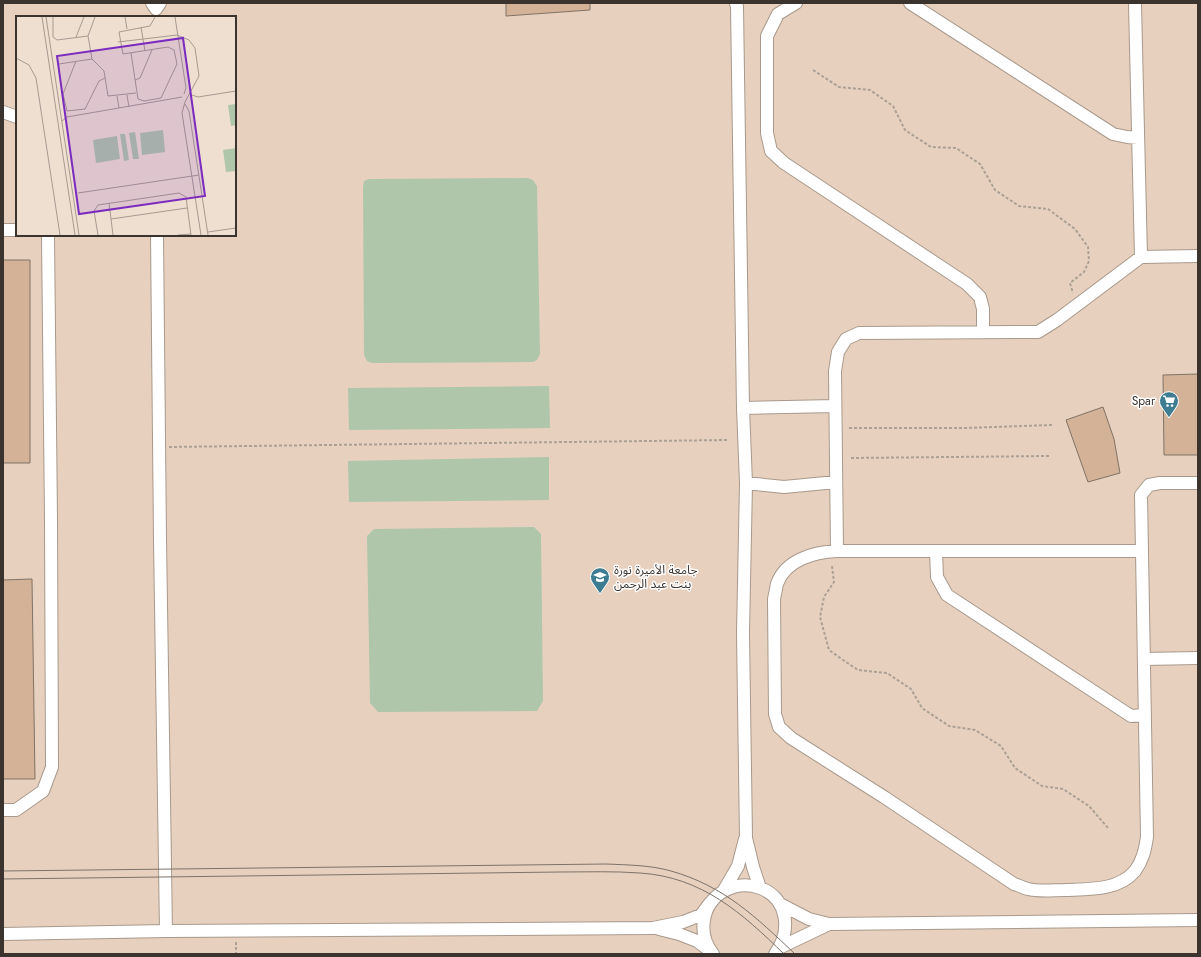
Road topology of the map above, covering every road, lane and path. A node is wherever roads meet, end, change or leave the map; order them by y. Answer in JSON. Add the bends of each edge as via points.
{"nodes":[{"id":1,"x":796,"y":3,"type":"edge"},
{"id":2,"x":910,"y":3,"type":"edge"},
{"id":3,"x":738,"y":4,"type":"edge"},
{"id":4,"x":1135,"y":5,"type":"dead end"},
{"id":5,"x":813,"y":70,"type":"dead end"},
{"id":6,"x":3,"y":112,"type":"edge"},
{"id":7,"x":16,"y":117,"type":"edge"},
{"id":8,"x":1138,"y":138,"type":"junction"},
{"id":9,"x":3,"y":230,"type":"edge"},
{"id":10,"x":16,"y":230,"type":"edge"},
{"id":11,"x":48,"y":236,"type":"edge"},
{"id":12,"x":157,"y":236,"type":"edge"},
{"id":13,"x":1198,"y":256,"type":"edge"},
{"id":14,"x":1141,"y":257,"type":"junction"},
{"id":15,"x":1073,"y":293,"type":"dead end"},
{"id":16,"x":983,"y":332,"type":"junction"},
{"id":17,"x":835,"y":406,"type":"junction"},
{"id":18,"x":743,"y":408,"type":"junction"},
{"id":19,"x":1052,"y":425,"type":"dead end"},
{"id":20,"x":849,"y":428,"type":"dead end"},
{"id":21,"x":728,"y":440,"type":"dead end"},
{"id":22,"x":159,"y":447,"type":"junction"},
{"id":23,"x":1051,"y":456,"type":"dead end"},
{"id":24,"x":852,"y":458,"type":"dead end"},
{"id":25,"x":836,"y":482,"type":"junction"},
{"id":26,"x":746,"y":483,"type":"junction"},
{"id":27,"x":1198,"y":483,"type":"edge"},
{"id":28,"x":1142,"y":550,"type":"junction"},
{"id":29,"x":837,"y":551,"type":"junction"},
{"id":30,"x":936,"y":552,"type":"junction"},
{"id":31,"x":832,"y":566,"type":"dead end"},
{"id":32,"x":1198,"y":658,"type":"edge"},
{"id":33,"x":1144,"y":659,"type":"junction"},
{"id":34,"x":1145,"y":715,"type":"junction"},
{"id":35,"x":3,"y":810,"type":"edge"},
{"id":36,"x":1108,"y":828,"type":"dead end"},
{"id":37,"x":746,"y":838,"type":"junction"},
{"id":38,"x":760,"y":888,"type":"junction"},
{"id":39,"x":724,"y":890,"type":"junction"},
{"id":40,"x":710,"y":903,"type":"junction"},
{"id":41,"x":780,"y":904,"type":"junction"},
{"id":42,"x":1198,"y":920,"type":"edge"},
{"id":43,"x":829,"y":924,"type":"junction"},
{"id":44,"x":654,"y":928,"type":"junction"},
{"id":45,"x":166,"y":931,"type":"junction"},
{"id":46,"x":3,"y":934,"type":"edge"},
{"id":47,"x":778,"y":950,"type":"edge"},
{"id":48,"x":712,"y":953,"type":"edge"}],
"edges":[{"from":1,"to":16,"type":"street","via":[[778,14],[767,36],[767,133],[771,151],[784,163],[967,284],[980,297]]},
{"from":2,"to":8,"type":"street","via":[[1113,134]]},
{"from":3,"to":18,"type":"street"},
{"from":4,"to":8,"type":"street"},
{"from":5,"to":15,"type":"path","via":[[839,87],[870,90],[894,106],[905,130],[931,147],[956,148],[980,164],[995,190],[1019,206],[1048,209],[1075,229],[1088,247],[1089,260],[1084,272],[1070,283]]},
{"from":6,"to":7,"type":"street"},
{"from":8,"to":14,"type":"street"},
{"from":9,"to":10,"type":"street"},
{"from":11,"to":35,"type":"street","via":[[52,767],[43,791],[16,810]]},
{"from":12,"to":22,"type":"street"},
{"from":13,"to":14,"type":"street"},
{"from":14,"to":16,"type":"street","via":[[1038,332]]},
{"from":16,"to":17,"type":"street","via":[[859,333],[846,339],[838,352]]},
{"from":17,"to":18,"type":"street"},
{"from":17,"to":25,"type":"street"},
{"from":18,"to":26,"type":"street"},
{"from":19,"to":20,"type":"path"},
{"from":21,"to":22,"type":"path"},
{"from":22,"to":45,"type":"street"},
{"from":23,"to":24,"type":"path"},
{"from":25,"to":26,"type":"street","via":[[785,480]]},
{"from":25,"to":29,"type":"street"},
{"from":26,"to":37,"type":"street"},
{"from":27,"to":28,"type":"street","via":[[1149,485],[1142,495]]},
{"from":28,"to":30,"type":"street"},
{"from":28,"to":33,"type":"street"},
{"from":29,"to":30,"type":"street"},
{"from":29,"to":34,"type":"street","via":[[810,555],[797,562],[785,570],[778,583],[774,599],[775,714],[779,726],[791,738],[1014,884],[1043,891],[1100,888],[1124,880],[1134,872],[1143,858],[1147,837]]},
{"from":30,"to":34,"type":"street","via":[[937,577],[947,594],[1131,716]]},
{"from":31,"to":36,"type":"path","via":[[834,582],[824,597],[820,617],[829,650],[858,670],[887,673],[912,689],[922,708],[949,726],[975,730],[1001,746],[1015,768],[1042,786],[1063,788],[1089,806]]},
{"from":32,"to":33,"type":"street"},
{"from":33,"to":34,"type":"street"},
{"from":37,"to":38,"type":"street"},
{"from":37,"to":39,"type":"street","via":[[738,866]]},
{"from":38,"to":39,"type":"street","via":[[748,885]]},
{"from":38,"to":41,"type":"street","via":[[771,894]]},
{"from":39,"to":40,"type":"street"},
{"from":40,"to":44,"type":"street","via":[[701,915]]},
{"from":40,"to":48,"type":"street","via":[[703,927],[705,940]]},
{"from":41,"to":43,"type":"street","via":[[809,919]]},
{"from":41,"to":47,"type":"street","via":[[786,925],[785,936]]},
{"from":42,"to":43,"type":"street"},
{"from":43,"to":47,"type":"street"},
{"from":44,"to":45,"type":"street"},
{"from":44,"to":48,"type":"street","via":[[696,941]]},
{"from":45,"to":46,"type":"street"}]}
